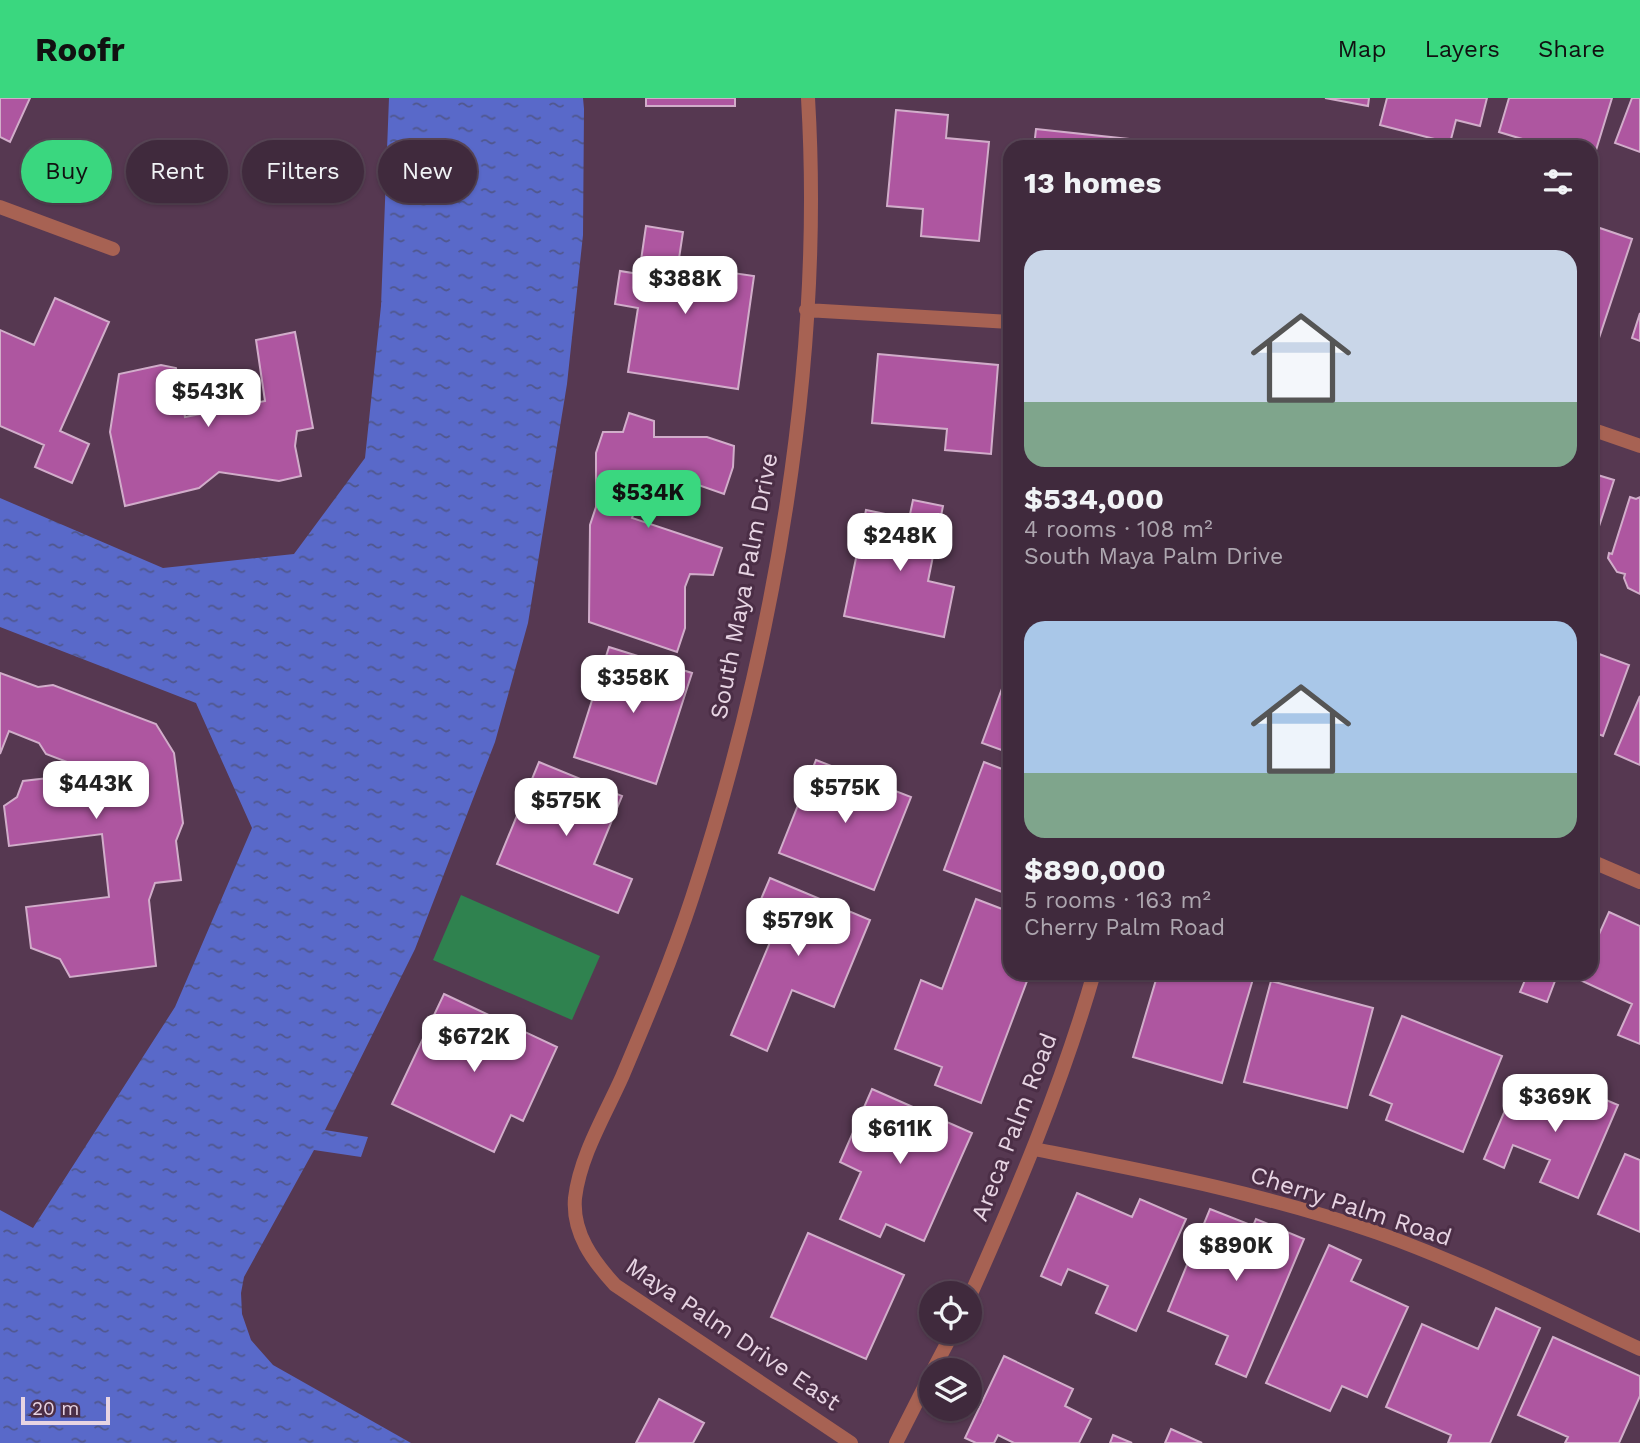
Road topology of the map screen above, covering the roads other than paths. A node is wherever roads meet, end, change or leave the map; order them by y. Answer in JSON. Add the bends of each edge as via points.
{"nodes":[{"id":1,"x":808,"y":98,"type":"edge"},
{"id":2,"x":0,"y":207,"type":"edge"},
{"id":3,"x":113,"y":249,"type":"dead end"},
{"id":4,"x":806,"y":310,"type":"junction"},
{"id":5,"x":1003,"y":321,"type":"edge"},
{"id":6,"x":1598,"y":431,"type":"edge"},
{"id":7,"x":1640,"y":446,"type":"edge"},
{"id":8,"x":1598,"y":865,"type":"edge"},
{"id":9,"x":1640,"y":882,"type":"edge"},
{"id":10,"x":1092,"y":980,"type":"edge"},
{"id":11,"x":1034,"y":1149,"type":"junction"},
{"id":12,"x":577,"y":1221,"type":"joint"},
{"id":13,"x":977,"y":1281,"type":"edge"},
{"id":14,"x":1640,"y":1349,"type":"edge"},
{"id":15,"x":919,"y":1397,"type":"edge"},
{"id":16,"x":851,"y":1443,"type":"edge"},
{"id":17,"x":895,"y":1443,"type":"edge"}],
"edges":[{"from":1,"to":4,"type":"street","name":"South Maya Palm Drive"},
{"from":2,"to":3,"type":"street"},
{"from":4,"to":5,"type":"street"},
{"from":4,"to":12,"type":"street","name":"South Maya Palm Drive","via":[[781,537],[758,659],[728,780],[692,899],[648,1017],[581,1168],[575,1200]]},
{"from":6,"to":7,"type":"street"},
{"from":8,"to":9,"type":"street"},
{"from":10,"to":11,"type":"street","name":"Areca Palm Road"},
{"from":11,"to":13,"type":"street","name":"Areca Palm Road"},
{"from":11,"to":14,"type":"street","name":"Cherry Palm Road","via":[[1199,1181],[1308,1210],[1486,1277]]},
{"from":12,"to":16,"type":"street","name":"Maya Palm Drive East","via":[[592,1260],[615,1284]]},
{"from":15,"to":17,"type":"street"}]}
